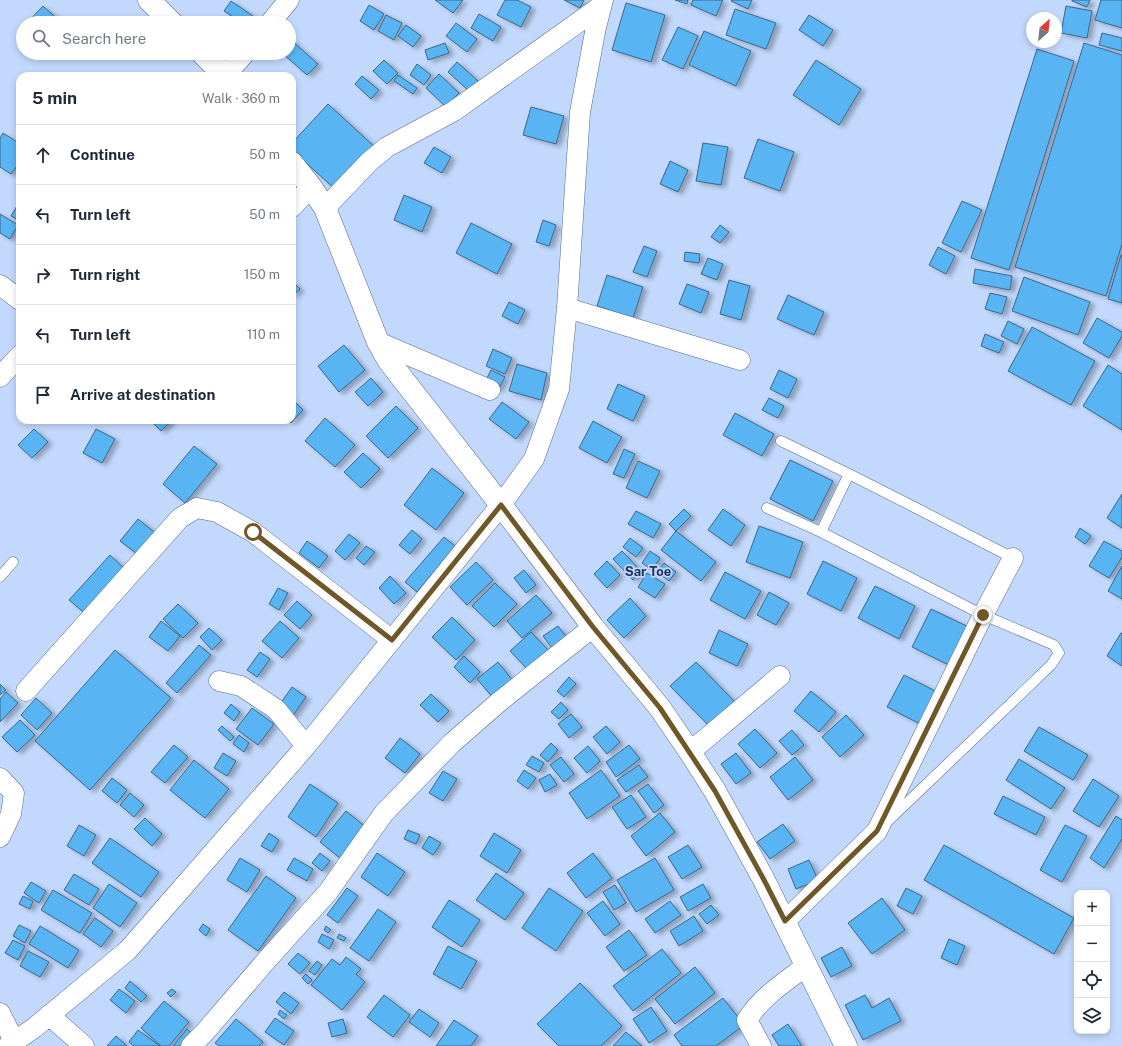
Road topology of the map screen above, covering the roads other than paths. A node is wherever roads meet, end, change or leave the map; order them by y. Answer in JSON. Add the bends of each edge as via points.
{"nodes":[{"id":1,"x":149,"y":0,"type":"edge"},
{"id":2,"x":289,"y":0,"type":"edge"},
{"id":3,"x":602,"y":3,"type":"edge"},
{"id":4,"x":165,"y":16,"type":"edge"},
{"id":5,"x":276,"y":16,"type":"edge"},
{"id":6,"x":209,"y":60,"type":"edge"},
{"id":7,"x":239,"y":60,"type":"edge"},
{"id":8,"x":221,"y":72,"type":"edge"},
{"id":9,"x":228,"y":72,"type":"edge"},
{"id":10,"x":296,"y":168,"type":"edge"},
{"id":11,"x":311,"y":187,"type":"junction"},
{"id":12,"x":296,"y":203,"type":"edge"},
{"id":13,"x":325,"y":208,"type":"junction"},
{"id":14,"x":0,"y":285,"type":"edge"},
{"id":15,"x":16,"y":297,"type":"edge"},
{"id":16,"x":567,"y":308,"type":"junction"},
{"id":17,"x":378,"y":342,"type":"junction"},
{"id":18,"x":16,"y":359,"type":"edge"},
{"id":19,"x":740,"y":360,"type":"dead end"},
{"id":20,"x":0,"y":377,"type":"edge"},
{"id":21,"x":490,"y":390,"type":"dead end"},
{"id":22,"x":781,"y":441,"type":"dead end"},
{"id":23,"x":849,"y":474,"type":"junction"},
{"id":24,"x":501,"y":505,"type":"junction"},
{"id":25,"x":767,"y":508,"type":"dead end"},
{"id":26,"x":820,"y":532,"type":"junction"},
{"id":27,"x":1013,"y":558,"type":"joint"},
{"id":28,"x":13,"y":562,"type":"dead end"},
{"id":29,"x":0,"y":577,"type":"edge"},
{"id":30,"x":983,"y":615,"type":"junction"},
{"id":31,"x":593,"y":627,"type":"junction"},
{"id":32,"x":392,"y":640,"type":"junction"},
{"id":33,"x":780,"y":676,"type":"dead end"},
{"id":34,"x":219,"y":681,"type":"dead end"},
{"id":35,"x":26,"y":691,"type":"dead end"},
{"id":36,"x":306,"y":746,"type":"junction"},
{"id":37,"x":690,"y":752,"type":"junction"},
{"id":38,"x":0,"y":778,"type":"edge"},
{"id":39,"x":877,"y":831,"type":"junction"},
{"id":40,"x":0,"y":838,"type":"edge"},
{"id":41,"x":785,"y":921,"type":"junction"},
{"id":42,"x":806,"y":966,"type":"junction"},
{"id":43,"x":0,"y":1013,"type":"edge"},
{"id":44,"x":48,"y":1015,"type":"junction"},
{"id":45,"x":11,"y":1044,"type":"edge"},
{"id":46,"x":84,"y":1046,"type":"edge"},
{"id":47,"x":191,"y":1046,"type":"edge"},
{"id":48,"x":761,"y":1046,"type":"edge"},
{"id":49,"x":846,"y":1046,"type":"edge"}],
"edges":[{"from":1,"to":4,"type":"street"},
{"from":2,"to":5,"type":"street"},
{"from":3,"to":13,"type":"street","via":[[454,111],[387,148],[370,161]]},
{"from":3,"to":16,"type":"street","via":[[580,112]]},
{"from":6,"to":8,"type":"street"},
{"from":7,"to":9,"type":"street"},
{"from":10,"to":11,"type":"street"},
{"from":11,"to":12,"type":"street"},
{"from":11,"to":13,"type":"street"},
{"from":13,"to":17,"type":"street"},
{"from":14,"to":15,"type":"street"},
{"from":16,"to":19,"type":"street"},
{"from":16,"to":24,"type":"street","via":[[559,389],[534,458]]},
{"from":17,"to":21,"type":"street"},
{"from":17,"to":24,"type":"street","via":[[388,360]]},
{"from":18,"to":20,"type":"street"},
{"from":22,"to":23,"type":"lane"},
{"from":23,"to":26,"type":"lane"},
{"from":23,"to":27,"type":"lane"},
{"from":24,"to":31,"type":"street"},
{"from":24,"to":32,"type":"street"},
{"from":25,"to":26,"type":"lane"},
{"from":26,"to":30,"type":"lane"},
{"from":27,"to":30,"type":"street"},
{"from":28,"to":29,"type":"lane"},
{"from":30,"to":39,"type":"street"},
{"from":30,"to":39,"type":"lane","via":[[1054,645],[1059,653],[1051,665]]},
{"from":31,"to":37,"type":"street","via":[[660,708]]},
{"from":31,"to":47,"type":"street","via":[[452,743],[384,813],[328,892]]},
{"from":32,"to":35,"type":"street","via":[[253,532],[217,512],[197,508],[180,518]]},
{"from":32,"to":36,"type":"street"},
{"from":33,"to":37,"type":"street"},
{"from":34,"to":36,"type":"street","via":[[240,686],[276,709]]},
{"from":36,"to":44,"type":"street","via":[[128,950]]},
{"from":37,"to":41,"type":"street"},
{"from":38,"to":40,"type":"street","via":[[14,793],[11,814]]},
{"from":39,"to":41,"type":"street"},
{"from":41,"to":42,"type":"street"},
{"from":42,"to":48,"type":"street","via":[[758,1004],[747,1020]]},
{"from":42,"to":49,"type":"street"},
{"from":43,"to":45,"type":"street"},
{"from":44,"to":45,"type":"street"},
{"from":44,"to":46,"type":"street"}]}
